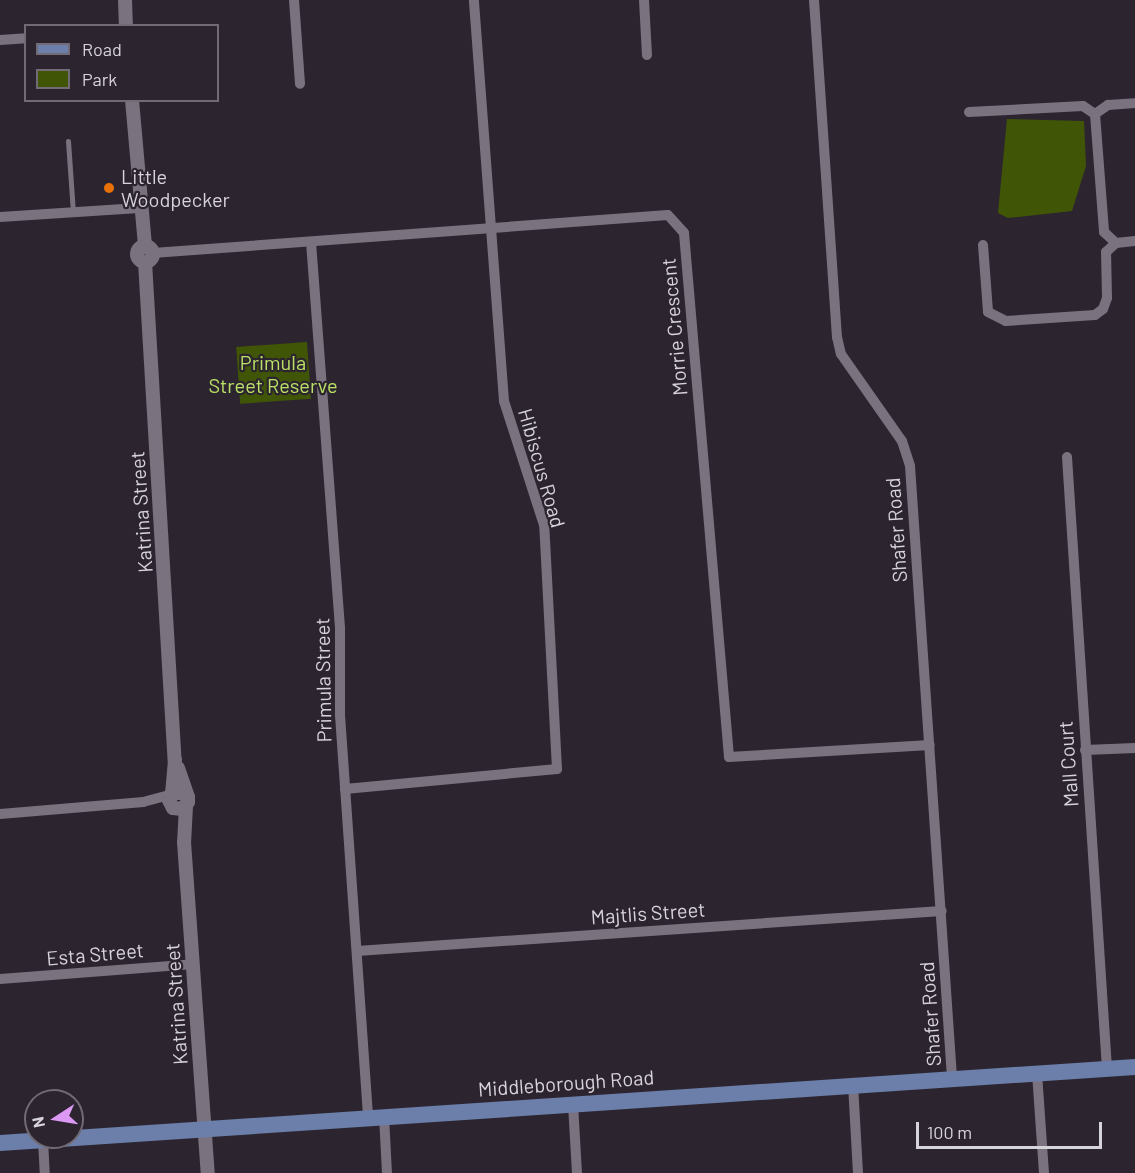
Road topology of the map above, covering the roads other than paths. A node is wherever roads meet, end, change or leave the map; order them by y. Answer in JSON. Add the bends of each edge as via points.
{"nodes":[{"id":1,"x":124,"y":0,"type":"edge"},
{"id":2,"x":294,"y":0,"type":"edge"},
{"id":3,"x":474,"y":0,"type":"edge"},
{"id":4,"x":644,"y":0,"type":"edge"},
{"id":5,"x":814,"y":0,"type":"edge"},
{"id":6,"x":126,"y":24,"type":"edge"},
{"id":7,"x":24,"y":38,"type":"edge"},
{"id":8,"x":0,"y":40,"type":"edge"},
{"id":9,"x":647,"y":55,"type":"dead end"},
{"id":10,"x":300,"y":84,"type":"dead end"},
{"id":11,"x":132,"y":102,"type":"edge"},
{"id":12,"x":1135,"y":103,"type":"edge"},
{"id":13,"x":969,"y":112,"type":"dead end"},
{"id":14,"x":1095,"y":114,"type":"junction"},
{"id":15,"x":68,"y":141,"type":"dead end"},
{"id":16,"x":139,"y":208,"type":"junction"},
{"id":17,"x":73,"y":212,"type":"junction"},
{"id":18,"x":0,"y":217,"type":"edge"},
{"id":19,"x":489,"y":227,"type":"junction"},
{"id":20,"x":1135,"y":241,"type":"edge"},
{"id":21,"x":311,"y":242,"type":"junction"},
{"id":22,"x":1116,"y":243,"type":"junction"},
{"id":23,"x":983,"y":244,"type":"dead end"},
{"id":24,"x":148,"y":254,"type":"junction"},
{"id":25,"x":1067,"y":457,"type":"dead end"},
{"id":26,"x":930,"y":745,"type":"junction"},
{"id":27,"x":1135,"y":748,"type":"edge"},
{"id":28,"x":1085,"y":750,"type":"junction"},
{"id":29,"x":345,"y":789,"type":"junction"},
{"id":30,"x":176,"y":800,"type":"junction"},
{"id":31,"x":0,"y":814,"type":"edge"},
{"id":32,"x":942,"y":911,"type":"junction"},
{"id":33,"x":357,"y":951,"type":"junction"},
{"id":34,"x":193,"y":964,"type":"junction"},
{"id":35,"x":0,"y":979,"type":"edge"},
{"id":36,"x":1135,"y":1067,"type":"edge"},
{"id":37,"x":1107,"y":1069,"type":"junction"},
{"id":38,"x":1037,"y":1073,"type":"junction"},
{"id":39,"x":952,"y":1077,"type":"junction"},
{"id":40,"x":853,"y":1084,"type":"junction"},
{"id":41,"x":573,"y":1104,"type":"junction"},
{"id":42,"x":376,"y":1117,"type":"junction"},
{"id":43,"x":205,"y":1127,"type":"junction"},
{"id":44,"x":84,"y":1137,"type":"edge"},
{"id":45,"x":24,"y":1141,"type":"edge"},
{"id":46,"x":0,"y":1143,"type":"edge"},
{"id":47,"x":44,"y":1149,"type":"edge"},
{"id":48,"x":45,"y":1173,"type":"edge"},
{"id":49,"x":208,"y":1173,"type":"edge"},
{"id":50,"x":387,"y":1173,"type":"edge"},
{"id":51,"x":577,"y":1173,"type":"edge"},
{"id":52,"x":858,"y":1173,"type":"edge"},
{"id":53,"x":1044,"y":1173,"type":"edge"}],
"edges":[{"from":1,"to":6,"type":"street"},
{"from":2,"to":10,"type":"street"},
{"from":3,"to":19,"type":"street","name":"Hibiscus Road"},
{"from":4,"to":9,"type":"street"},
{"from":5,"to":26,"type":"street","name":"Shafer Road","via":[[837,337],[841,354],[902,441],[910,466]]},
{"from":7,"to":8,"type":"street"},
{"from":11,"to":16,"type":"street","name":"Katrina Street"},
{"from":12,"to":14,"type":"street","via":[[1108,105]]},
{"from":13,"to":14,"type":"street","via":[[1083,106]]},
{"from":14,"to":22,"type":"street","via":[[1104,232]]},
{"from":15,"to":17,"type":"lane"},
{"from":16,"to":17,"type":"street"},
{"from":16,"to":24,"type":"street","name":"Katrina Street"},
{"from":17,"to":18,"type":"street"},
{"from":19,"to":21,"type":"street","name":"Morrie Crescent"},
{"from":19,"to":26,"type":"street","name":"Morrie Crescent","via":[[668,215],[684,233],[729,757]]},
{"from":19,"to":29,"type":"street","name":"Hibiscus Road","via":[[504,400],[544,525],[557,769]]},
{"from":20,"to":22,"type":"street"},
{"from":21,"to":24,"type":"street","name":"Morrie Crescent"},
{"from":21,"to":29,"type":"street","name":"Primula Street","via":[[340,628]]},
{"from":22,"to":23,"type":"street","via":[[1104,259],[1104,309],[1095,315],[1006,321],[988,312]]},
{"from":24,"to":30,"type":"street","name":"Katrina Street"},
{"from":25,"to":28,"type":"street","name":"Mall Court"},
{"from":26,"to":32,"type":"street","name":"Shafer Road"},
{"from":27,"to":28,"type":"street"},
{"from":28,"to":37,"type":"street","name":"Mall Court"},
{"from":29,"to":33,"type":"street","name":"Primula Street"},
{"from":30,"to":31,"type":"street"},
{"from":30,"to":34,"type":"street","name":"Katrina Street","via":[[184,842]]},
{"from":32,"to":33,"type":"street","name":"Majtlis Street"},
{"from":32,"to":39,"type":"street","name":"Shafer Road"},
{"from":33,"to":42,"type":"street","name":"Primula Street"},
{"from":34,"to":35,"type":"street","name":"Esta Street"},
{"from":34,"to":43,"type":"street","name":"Katrina Street"},
{"from":36,"to":37,"type":"main road","name":"Middleborough Road"},
{"from":37,"to":38,"type":"main road","name":"Middleborough Road"},
{"from":38,"to":39,"type":"main road","name":"Middleborough Road"},
{"from":38,"to":53,"type":"street"},
{"from":39,"to":40,"type":"main road","name":"Middleborough Road"},
{"from":40,"to":41,"type":"main road","name":"Middleborough Road"},
{"from":40,"to":52,"type":"street"},
{"from":41,"to":42,"type":"main road","name":"Middleborough Road"},
{"from":41,"to":51,"type":"street"},
{"from":42,"to":43,"type":"main road","name":"Middleborough Road"},
{"from":42,"to":50,"type":"street","name":"Primula Street"},
{"from":43,"to":44,"type":"main road","name":"Middleborough Road"},
{"from":43,"to":49,"type":"street","name":"Katrina Street"},
{"from":45,"to":46,"type":"main road","name":"Middleborough Road"},
{"from":47,"to":48,"type":"street"}]}
